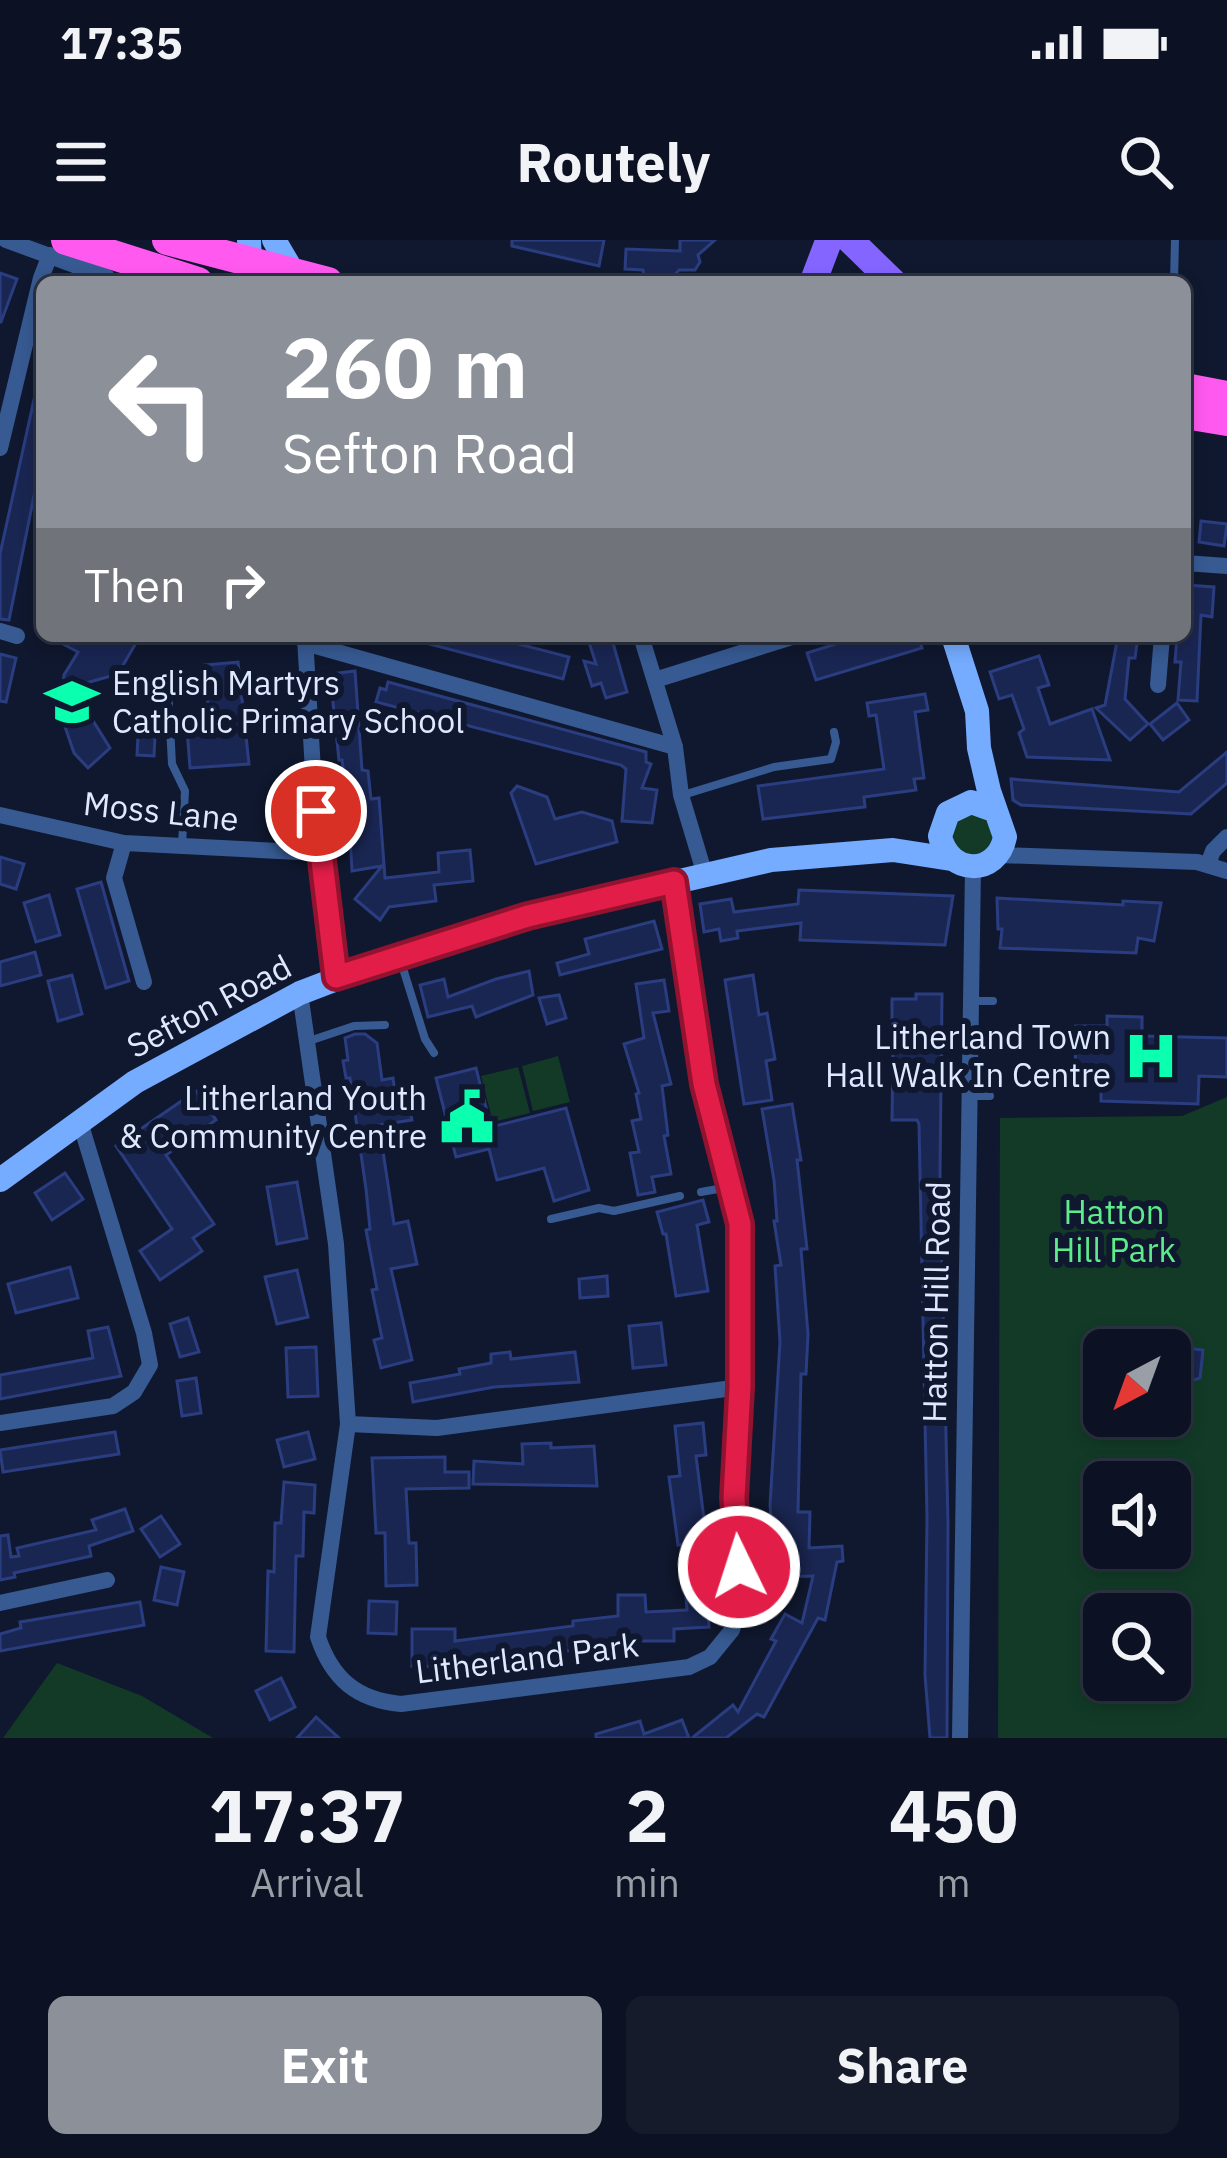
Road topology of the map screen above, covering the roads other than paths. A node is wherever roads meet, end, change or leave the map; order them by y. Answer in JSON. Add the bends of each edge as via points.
{"nodes":[{"id":1,"x":6,"y":240,"type":"edge"},
{"id":2,"x":167,"y":240,"type":"edge"},
{"id":3,"x":274,"y":240,"type":"edge"},
{"id":4,"x":839,"y":240,"type":"edge"},
{"id":5,"x":1175,"y":240,"type":"edge"},
{"id":6,"x":58,"y":248,"type":"edge"},
{"id":7,"x":265,"y":265,"type":"edge"},
{"id":8,"x":42,"y":276,"type":"edge"},
{"id":9,"x":105,"y":276,"type":"edge"},
{"id":10,"x":172,"y":276,"type":"edge"},
{"id":11,"x":306,"y":276,"type":"edge"},
{"id":12,"x":817,"y":276,"type":"edge"},
{"id":13,"x":837,"y":276,"type":"edge"},
{"id":14,"x":859,"y":276,"type":"edge"},
{"id":15,"x":885,"y":276,"type":"edge"},
{"id":16,"x":1174,"y":276,"type":"edge"},
{"id":17,"x":36,"y":294,"type":"edge"},
{"id":18,"x":6,"y":393,"type":"edge"},
{"id":19,"x":0,"y":448,"type":"edge"},
{"id":20,"x":1191,"y":563,"type":"edge"},
{"id":21,"x":1227,"y":566,"type":"edge"},
{"id":22,"x":305,"y":642,"type":"edge"},
{"id":23,"x":312,"y":642,"type":"edge"},
{"id":24,"x":643,"y":642,"type":"edge"},
{"id":25,"x":772,"y":642,"type":"edge"},
{"id":26,"x":955,"y":642,"type":"edge"},
{"id":27,"x":1162,"y":642,"type":"edge"},
{"id":28,"x":655,"y":680,"type":"junction"},
{"id":29,"x":1158,"y":685,"type":"dead end"},
{"id":30,"x":168,"y":689,"type":"dead end"},
{"id":31,"x":834,"y":732,"type":"dead end"},
{"id":32,"x":675,"y":747,"type":"junction"},
{"id":33,"x":979,"y":748,"type":"junction"},
{"id":34,"x":681,"y":795,"type":"junction"},
{"id":35,"x":962,"y":803,"type":"junction"},
{"id":36,"x":995,"y":811,"type":"junction"},
{"id":37,"x":0,"y":815,"type":"edge"},
{"id":38,"x":940,"y":827,"type":"junction"},
{"id":39,"x":1227,"y":837,"type":"edge"},
{"id":40,"x":124,"y":843,"type":"junction"},
{"id":41,"x":182,"y":846,"type":"junction"},
{"id":42,"x":893,"y":850,"type":"junction"},
{"id":43,"x":318,"y":853,"type":"junction"},
{"id":44,"x":999,"y":855,"type":"junction"},
{"id":45,"x":962,"y":863,"type":"junction"},
{"id":46,"x":1208,"y":865,"type":"junction"},
{"id":47,"x":1227,"y":871,"type":"edge"},
{"id":48,"x":705,"y":874,"type":"junction"},
{"id":49,"x":674,"y":882,"type":"junction"},
{"id":50,"x":399,"y":955,"type":"junction"},
{"id":51,"x":336,"y":977,"type":"junction"},
{"id":52,"x":144,"y":982,"type":"dead end"},
{"id":53,"x":300,"y":993,"type":"junction"},
{"id":54,"x":970,"y":1001,"type":"junction"},
{"id":55,"x":993,"y":1001,"type":"dead end"},
{"id":56,"x":386,"y":1025,"type":"dead end"},
{"id":57,"x":307,"y":1041,"type":"junction"},
{"id":58,"x":434,"y":1053,"type":"dead end"},
{"id":59,"x":968,"y":1096,"type":"junction"},
{"id":60,"x":990,"y":1096,"type":"dead end"},
{"id":61,"x":80,"y":1122,"type":"junction"},
{"id":62,"x":0,"y":1180,"type":"edge"},
{"id":63,"x":731,"y":1187,"type":"junction"},
{"id":64,"x":701,"y":1192,"type":"dead end"},
{"id":65,"x":680,"y":1196,"type":"dead end"},
{"id":66,"x":551,"y":1219,"type":"dead end"},
{"id":67,"x":740,"y":1387,"type":"junction"},
{"id":68,"x":0,"y":1424,"type":"edge"},
{"id":69,"x":348,"y":1424,"type":"junction"},
{"id":70,"x":107,"y":1580,"type":"dead end"},
{"id":71,"x":0,"y":1603,"type":"edge"},
{"id":72,"x":960,"y":1738,"type":"edge"}],
"edges":[{"from":1,"to":6,"type":"street"},
{"from":2,"to":7,"type":"highway"},
{"from":3,"to":7,"type":"main road"},
{"from":4,"to":12,"type":"main road"},
{"from":4,"to":13,"type":"main road"},
{"from":4,"to":14,"type":"main road"},
{"from":4,"to":15,"type":"main road"},
{"from":5,"to":16,"type":"lane"},
{"from":6,"to":8,"type":"street"},
{"from":6,"to":9,"type":"street"},
{"from":6,"to":10,"type":"highway"},
{"from":7,"to":11,"type":"highway"},
{"from":17,"to":18,"type":"street"},
{"from":18,"to":19,"type":"street"},
{"from":20,"to":21,"type":"street"},
{"from":22,"to":43,"type":"street"},
{"from":23,"to":32,"type":"street"},
{"from":24,"to":28,"type":"street"},
{"from":25,"to":28,"type":"street"},
{"from":26,"to":33,"type":"main road","via":[[977,711]]},
{"from":27,"to":29,"type":"street"},
{"from":28,"to":32,"type":"street"},
{"from":30,"to":41,"type":"lane","via":[[172,764],[185,791]]},
{"from":31,"to":34,"type":"lane","via":[[831,759]]},
{"from":32,"to":34,"type":"street"},
{"from":33,"to":35,"type":"main road"},
{"from":33,"to":36,"type":"main road"},
{"from":34,"to":48,"type":"street"},
{"from":35,"to":36,"type":"main road"},
{"from":35,"to":38,"type":"main road"},
{"from":36,"to":44,"type":"main road","via":[[1006,837]]},
{"from":37,"to":40,"type":"street","name":"Moss Lane"},
{"from":38,"to":42,"type":"main road"},
{"from":38,"to":45,"type":"main road","via":[[941,844]]},
{"from":39,"to":46,"type":"street"},
{"from":40,"to":41,"type":"street","name":"Moss Lane"},
{"from":40,"to":52,"type":"street","via":[[114,878]]},
{"from":41,"to":43,"type":"street","name":"Moss Lane"},
{"from":42,"to":45,"type":"main road"},
{"from":42,"to":48,"type":"main road","name":"Sefton Road"},
{"from":43,"to":51,"type":"street"},
{"from":44,"to":45,"type":"main road"},
{"from":44,"to":46,"type":"street"},
{"from":45,"to":54,"type":"street","name":"Hatton Hill Road"},
{"from":46,"to":47,"type":"street"},
{"from":48,"to":49,"type":"main road","name":"Sefton Road"},
{"from":49,"to":50,"type":"main road","name":"Sefton Road"},
{"from":49,"to":63,"type":"street","name":"Litherland Park","via":[[704,1084]]},
{"from":50,"to":51,"type":"main road","name":"Sefton Road"},
{"from":50,"to":58,"type":"lane"},
{"from":51,"to":53,"type":"main road","name":"Sefton Road"},
{"from":53,"to":57,"type":"street","name":"Litherland Park"},
{"from":53,"to":61,"type":"main road","name":"Sefton Road","via":[[135,1082]]},
{"from":54,"to":55,"type":"lane"},
{"from":54,"to":59,"type":"street","name":"Hatton Hill Road"},
{"from":56,"to":57,"type":"lane"},
{"from":57,"to":69,"type":"street","name":"Litherland Park","via":[[337,1244]]},
{"from":59,"to":60,"type":"lane"},
{"from":59,"to":72,"type":"street","name":"Hatton Hill Road"},
{"from":61,"to":62,"type":"main road","name":"Sefton Road"},
{"from":61,"to":68,"type":"street","via":[[150,1365],[134,1392],[112,1406]]},
{"from":63,"to":64,"type":"lane"},
{"from":63,"to":67,"type":"street","name":"Litherland Park","via":[[740,1224]]},
{"from":65,"to":66,"type":"lane"},
{"from":67,"to":69,"type":"street","via":[[436,1428]]},
{"from":67,"to":69,"type":"street","name":"Litherland Park","via":[[734,1498],[742,1601],[710,1657],[689,1667],[401,1704],[373,1702],[349,1688],[326,1664],[318,1637]]},
{"from":70,"to":71,"type":"street"}]}
